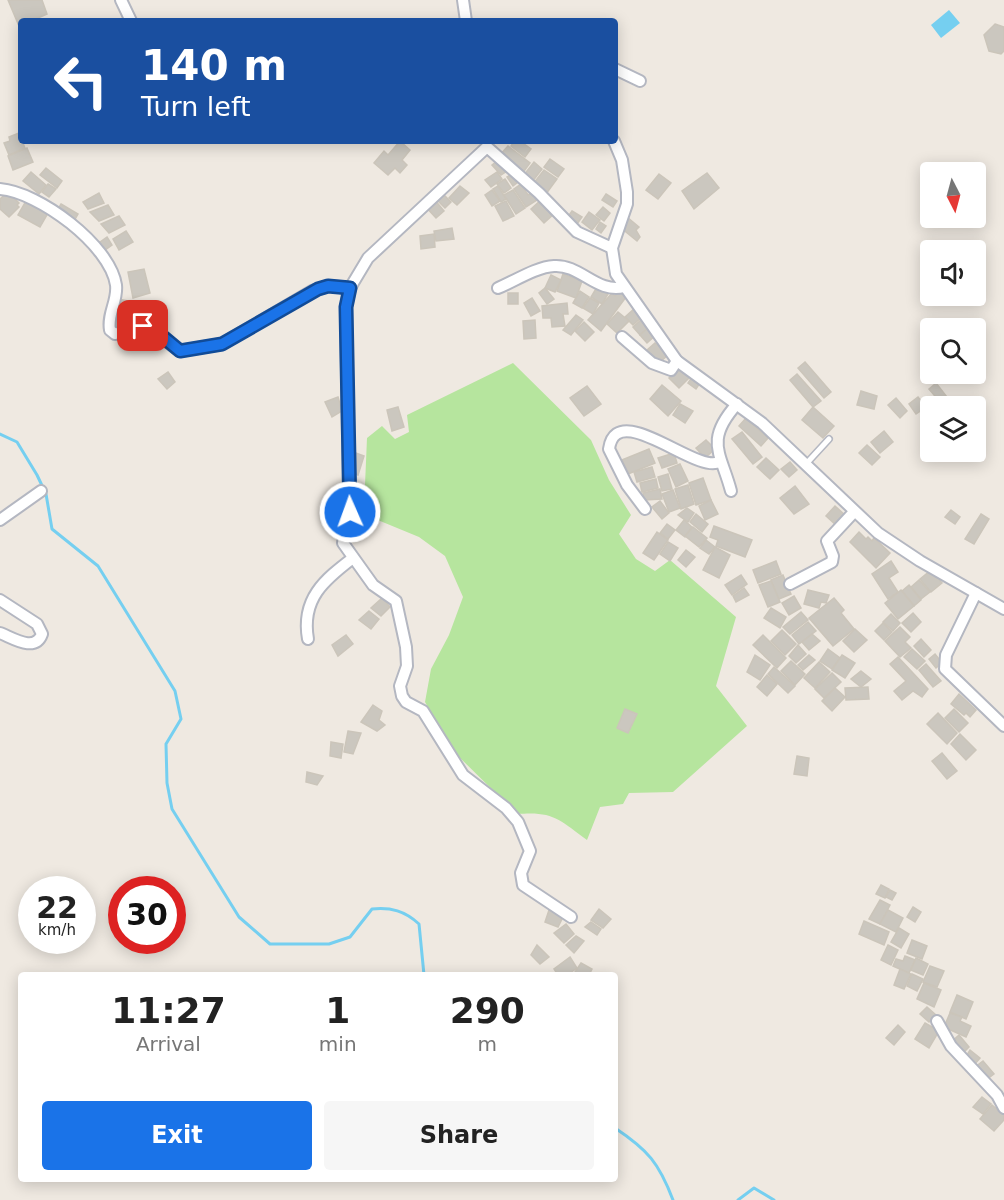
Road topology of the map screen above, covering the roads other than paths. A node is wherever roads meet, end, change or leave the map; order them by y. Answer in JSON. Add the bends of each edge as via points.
{"nodes":[{"id":1,"x":122,"y":0,"type":"edge"},
{"id":2,"x":462,"y":0,"type":"edge"},
{"id":3,"x":130,"y":18,"type":"edge"},
{"id":4,"x":465,"y":18,"type":"edge"},
{"id":5,"x":618,"y":70,"type":"edge"},
{"id":6,"x":640,"y":81,"type":"dead end"},
{"id":7,"x":615,"y":144,"type":"edge"},
{"id":8,"x":0,"y":189,"type":"edge"},
{"id":9,"x":612,"y":248,"type":"junction"},
{"id":10,"x":624,"y":287,"type":"junction"},
{"id":11,"x":350,"y":288,"type":"junction"},
{"id":12,"x":498,"y":288,"type":"dead end"},
{"id":13,"x":622,"y":337,"type":"dead end"},
{"id":14,"x":677,"y":361,"type":"junction"},
{"id":15,"x":737,"y":404,"type":"junction"},
{"id":16,"x":829,"y":440,"type":"dead end"},
{"id":17,"x":719,"y":462,"type":"junction"},
{"id":18,"x":806,"y":464,"type":"junction"},
{"id":19,"x":40,"y":491,"type":"dead end"},
{"id":20,"x":731,"y":491,"type":"dead end"},
{"id":21,"x":645,"y":509,"type":"dead end"},
{"id":22,"x":854,"y":512,"type":"junction"},
{"id":23,"x":0,"y":520,"type":"edge"},
{"id":24,"x":353,"y":558,"type":"junction"},
{"id":25,"x":790,"y":584,"type":"dead end"},
{"id":26,"x":976,"y":593,"type":"junction"},
{"id":27,"x":0,"y":600,"type":"edge"},
{"id":28,"x":1004,"y":609,"type":"edge"},
{"id":29,"x":0,"y":633,"type":"edge"},
{"id":30,"x":308,"y":639,"type":"dead end"},
{"id":31,"x":1004,"y":726,"type":"edge"},
{"id":32,"x":571,"y":917,"type":"dead end"},
{"id":33,"x":937,"y":1021,"type":"dead end"},
{"id":34,"x":1004,"y":1108,"type":"edge"}],
"edges":[{"from":1,"to":3,"type":"street"},
{"from":2,"to":4,"type":"street"},
{"from":5,"to":6,"type":"street"},
{"from":7,"to":9,"type":"street","via":[[622,160],[627,204]]},
{"from":8,"to":11,"type":"street","via":[[61,215],[85,234],[114,278],[116,294],[109,323],[115,334],[147,327],[180,351],[208,348],[222,344],[318,289]]},
{"from":9,"to":10,"type":"street","via":[[616,274]]},
{"from":9,"to":11,"type":"street","via":[[568,225],[487,147],[368,258]]},
{"from":10,"to":12,"type":"street","via":[[604,287],[554,266]]},
{"from":10,"to":14,"type":"street"},
{"from":11,"to":24,"type":"street","via":[[346,307],[349,501],[354,524],[342,541]]},
{"from":13,"to":14,"type":"street","via":[[661,368],[671,370]]},
{"from":14,"to":15,"type":"street"},
{"from":15,"to":17,"type":"street","via":[[718,436]]},
{"from":15,"to":18,"type":"street"},
{"from":16,"to":18,"type":"lane"},
{"from":17,"to":20,"type":"street"},
{"from":17,"to":21,"type":"street","via":[[701,462],[638,431],[620,434],[609,449],[627,485]]},
{"from":18,"to":22,"type":"street"},
{"from":19,"to":23,"type":"street"},
{"from":22,"to":25,"type":"street","via":[[827,541],[832,562]]},
{"from":22,"to":26,"type":"street","via":[[920,561]]},
{"from":24,"to":30,"type":"street","via":[[315,595],[306,616]]},
{"from":24,"to":32,"type":"street","via":[[373,585],[396,601],[406,647],[402,696],[423,711],[463,775],[518,822],[530,849],[521,873],[523,885]]},
{"from":26,"to":28,"type":"street"},
{"from":26,"to":31,"type":"street","via":[[946,655],[945,669]]},
{"from":27,"to":29,"type":"street","via":[[37,624],[42,634],[29,645]]},
{"from":33,"to":34,"type":"street","via":[[951,1046],[997,1095]]}]}
